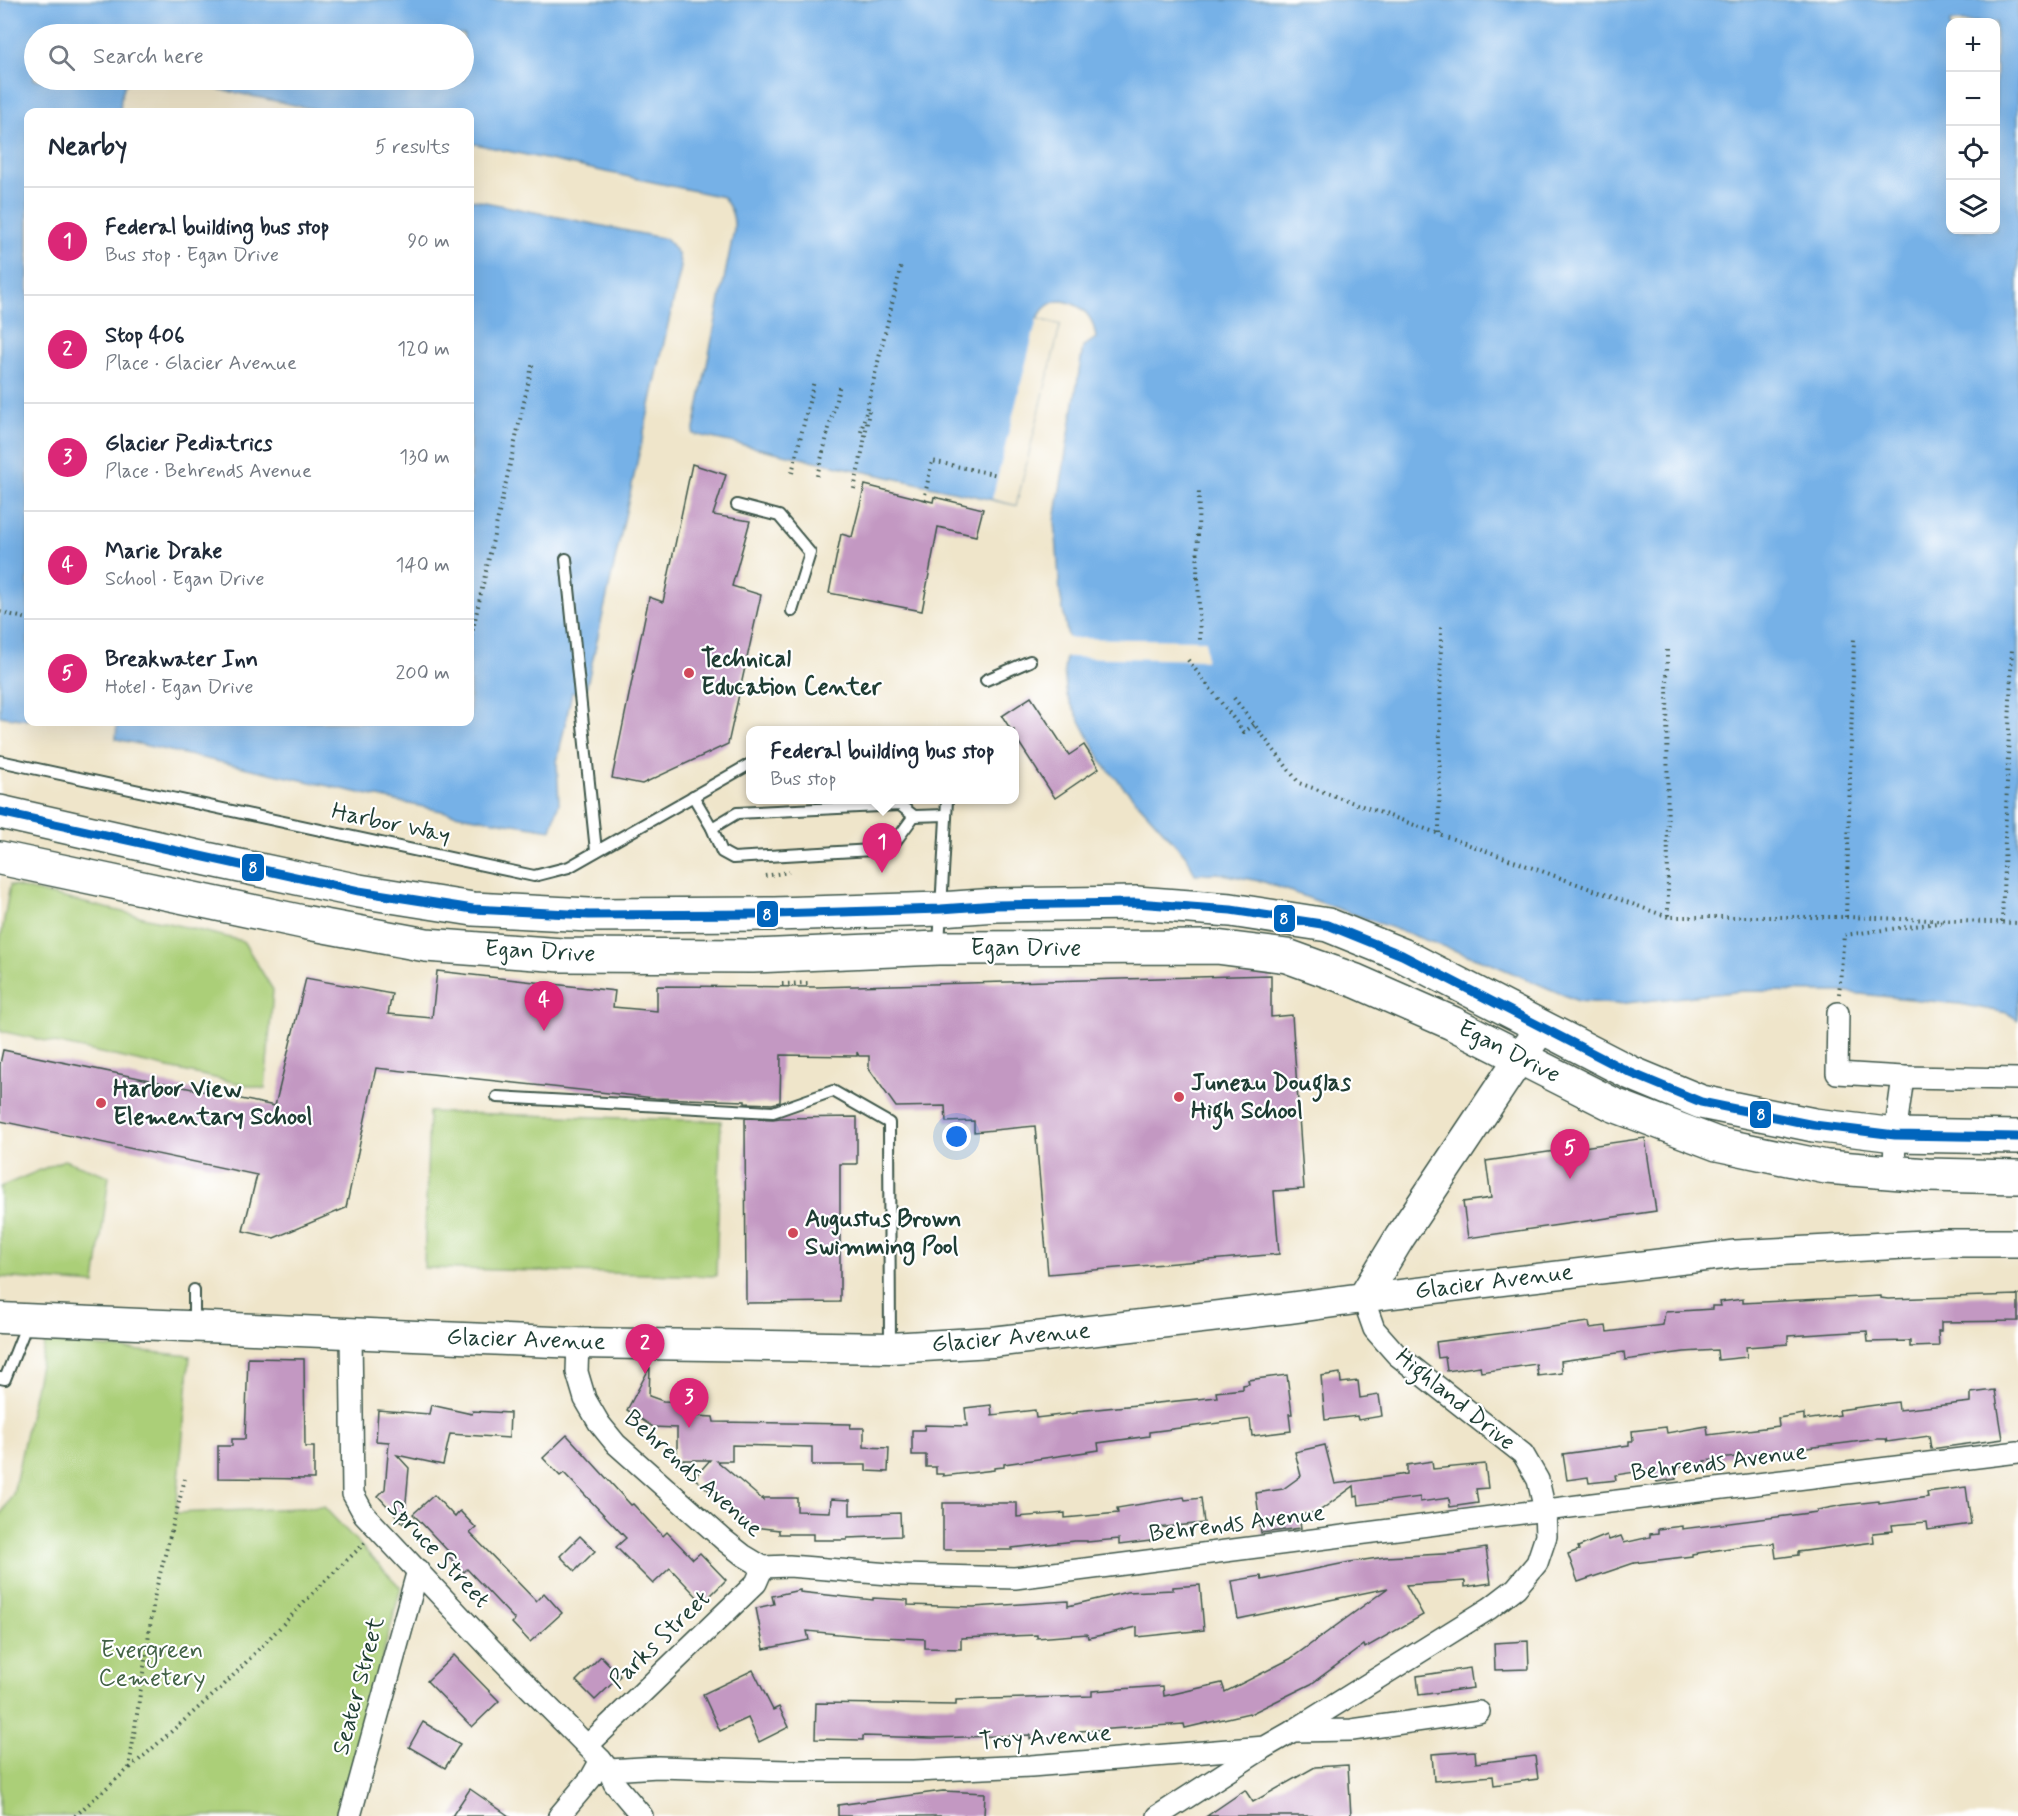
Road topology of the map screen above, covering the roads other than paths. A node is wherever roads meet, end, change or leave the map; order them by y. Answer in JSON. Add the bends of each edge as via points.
{"nodes":[{"id":1,"x":737,"y":505,"type":"dead end"},
{"id":2,"x":566,"y":559,"type":"dead end"},
{"id":3,"x":792,"y":611,"type":"dead end"},
{"id":4,"x":1030,"y":661,"type":"dead end"},
{"id":5,"x":986,"y":680,"type":"dead end"},
{"id":6,"x":0,"y":761,"type":"edge"},
{"id":7,"x":746,"y":766,"type":"edge"},
{"id":8,"x":693,"y":796,"type":"junction"},
{"id":9,"x":947,"y":804,"type":"edge"},
{"id":10,"x":0,"y":812,"type":"edge"},
{"id":11,"x":946,"y":815,"type":"junction"},
{"id":12,"x":914,"y":816,"type":"junction"},
{"id":13,"x":712,"y":828,"type":"junction"},
{"id":14,"x":596,"y":850,"type":"junction"},
{"id":15,"x":0,"y":858,"type":"edge"},
{"id":16,"x":941,"y":909,"type":"junction"},
{"id":17,"x":938,"y":948,"type":"junction"},
{"id":18,"x":1838,"y":1013,"type":"road end"},
{"id":19,"x":1541,"y":1029,"type":"junction"},
{"id":20,"x":1521,"y":1056,"type":"junction"},
{"id":21,"x":1903,"y":1077,"type":"junction"},
{"id":22,"x":2018,"y":1079,"type":"edge"},
{"id":23,"x":496,"y":1096,"type":"dead end"},
{"id":24,"x":1895,"y":1135,"type":"junction"},
{"id":25,"x":2018,"y":1137,"type":"edge"},
{"id":26,"x":1894,"y":1173,"type":"junction"},
{"id":27,"x":2018,"y":1177,"type":"edge"},
{"id":28,"x":2018,"y":1243,"type":"edge"},
{"id":29,"x":194,"y":1290,"type":"dead end"},
{"id":30,"x":1363,"y":1298,"type":"junction"},
{"id":31,"x":0,"y":1318,"type":"edge"},
{"id":32,"x":30,"y":1318,"type":"junction"},
{"id":33,"x":194,"y":1325,"type":"junction"},
{"id":34,"x":351,"y":1334,"type":"junction"},
{"id":35,"x":578,"y":1343,"type":"junction"},
{"id":36,"x":890,"y":1348,"type":"junction"},
{"id":37,"x":0,"y":1378,"type":"edge"},
{"id":38,"x":2018,"y":1452,"type":"edge"},
{"id":39,"x":1545,"y":1510,"type":"junction"},
{"id":40,"x":763,"y":1567,"type":"junction"},
{"id":41,"x":418,"y":1570,"type":"junction"},
{"id":42,"x":1479,"y":1712,"type":"dead end"},
{"id":43,"x":1293,"y":1731,"type":"junction"},
{"id":44,"x":1265,"y":1747,"type":"junction"},
{"id":45,"x":599,"y":1759,"type":"junction"},
{"id":46,"x":350,"y":1816,"type":"edge"},
{"id":47,"x":560,"y":1816,"type":"edge"},
{"id":48,"x":642,"y":1816,"type":"edge"},
{"id":49,"x":1158,"y":1816,"type":"edge"}],
"edges":[{"from":1,"to":3,"type":"lane","via":[[778,516],[810,554]]},
{"from":2,"to":14,"type":"lane"},
{"from":4,"to":5,"type":"lane"},
{"from":6,"to":14,"type":"lane","name":"Harbor Way","via":[[534,876],[569,867]]},
{"from":7,"to":8,"type":"lane","name":"Harbor Way"},
{"from":8,"to":13,"type":"lane"},
{"from":8,"to":14,"type":"lane","name":"Harbor Way"},
{"from":9,"to":11,"type":"lane"},
{"from":10,"to":16,"type":"highway","name":"Egan Drive","via":[[324,884],[473,909],[600,915]]},
{"from":11,"to":12,"type":"lane"},
{"from":11,"to":16,"type":"lane"},
{"from":12,"to":13,"type":"lane","via":[[900,805],[736,813]]},
{"from":12,"to":13,"type":"lane","via":[[890,849],[733,858],[722,852]]},
{"from":15,"to":17,"type":"highway","name":"Egan Drive","via":[[426,945],[610,956],[753,956]]},
{"from":16,"to":17,"type":"lane"},
{"from":16,"to":19,"type":"highway","name":"Egan Drive","via":[[1136,903],[1231,910],[1328,925],[1402,955]]},
{"from":17,"to":20,"type":"highway","name":"Egan Drive","via":[[1216,947],[1287,956],[1356,981]]},
{"from":18,"to":21,"type":"street","via":[[1837,1073]]},
{"from":19,"to":20,"type":"main road"},
{"from":19,"to":24,"type":"highway","name":"Egan Drive","via":[[1701,1102],[1814,1125]]},
{"from":20,"to":26,"type":"highway","name":"Egan Drive","via":[[1614,1105],[1717,1144],[1826,1167]]},
{"from":20,"to":30,"type":"main road"},
{"from":21,"to":22,"type":"street"},
{"from":21,"to":24,"type":"street"},
{"from":23,"to":36,"type":"lane","via":[[773,1112],[832,1091],[889,1123]]},
{"from":24,"to":25,"type":"highway","name":"Egan Drive"},
{"from":24,"to":26,"type":"street"},
{"from":26,"to":27,"type":"highway","name":"Egan Drive"},
{"from":28,"to":30,"type":"street","name":"Glacier Avenue","via":[[1735,1254]]},
{"from":29,"to":33,"type":"lane"},
{"from":30,"to":36,"type":"main road","name":"Glacier Avenue","via":[[1002,1341]]},
{"from":30,"to":39,"type":"street","name":"Highland Drive","via":[[1374,1329],[1397,1355],[1523,1454],[1538,1480]]},
{"from":31,"to":32,"type":"main road","name":"Glacier Avenue"},
{"from":32,"to":33,"type":"main road","name":"Glacier Avenue"},
{"from":32,"to":37,"type":"lane","via":[[5,1379]]},
{"from":33,"to":34,"type":"main road","name":"Glacier Avenue"},
{"from":34,"to":35,"type":"main road","name":"Glacier Avenue"},
{"from":34,"to":41,"type":"street","name":"Spruce Street","via":[[353,1494],[364,1514]]},
{"from":35,"to":36,"type":"main road","name":"Glacier Avenue"},
{"from":35,"to":40,"type":"street","name":"Behrends Avenue","via":[[577,1372],[585,1399],[616,1444],[724,1540]]},
{"from":38,"to":39,"type":"street","name":"Behrends Avenue"},
{"from":39,"to":40,"type":"street","name":"Behrends Avenue","via":[[1015,1578]]},
{"from":39,"to":43,"type":"street","name":"Highland Drive","via":[[1546,1536],[1537,1563],[1516,1588]]},
{"from":40,"to":45,"type":"street","name":"Parks Street","via":[[756,1583]]},
{"from":41,"to":45,"type":"street","name":"Spruce Street"},
{"from":41,"to":46,"type":"street","name":"Seater Street"},
{"from":42,"to":43,"type":"street","name":"Troy Avenue","via":[[1352,1730]]},
{"from":43,"to":44,"type":"street","name":"Troy Avenue"},
{"from":44,"to":45,"type":"street","name":"Troy Avenue","via":[[914,1771],[658,1767]]},
{"from":44,"to":49,"type":"street"},
{"from":45,"to":47,"type":"street","name":"Parks Street","via":[[591,1778]]},
{"from":45,"to":48,"type":"street","name":"Spruce Street"}]}
